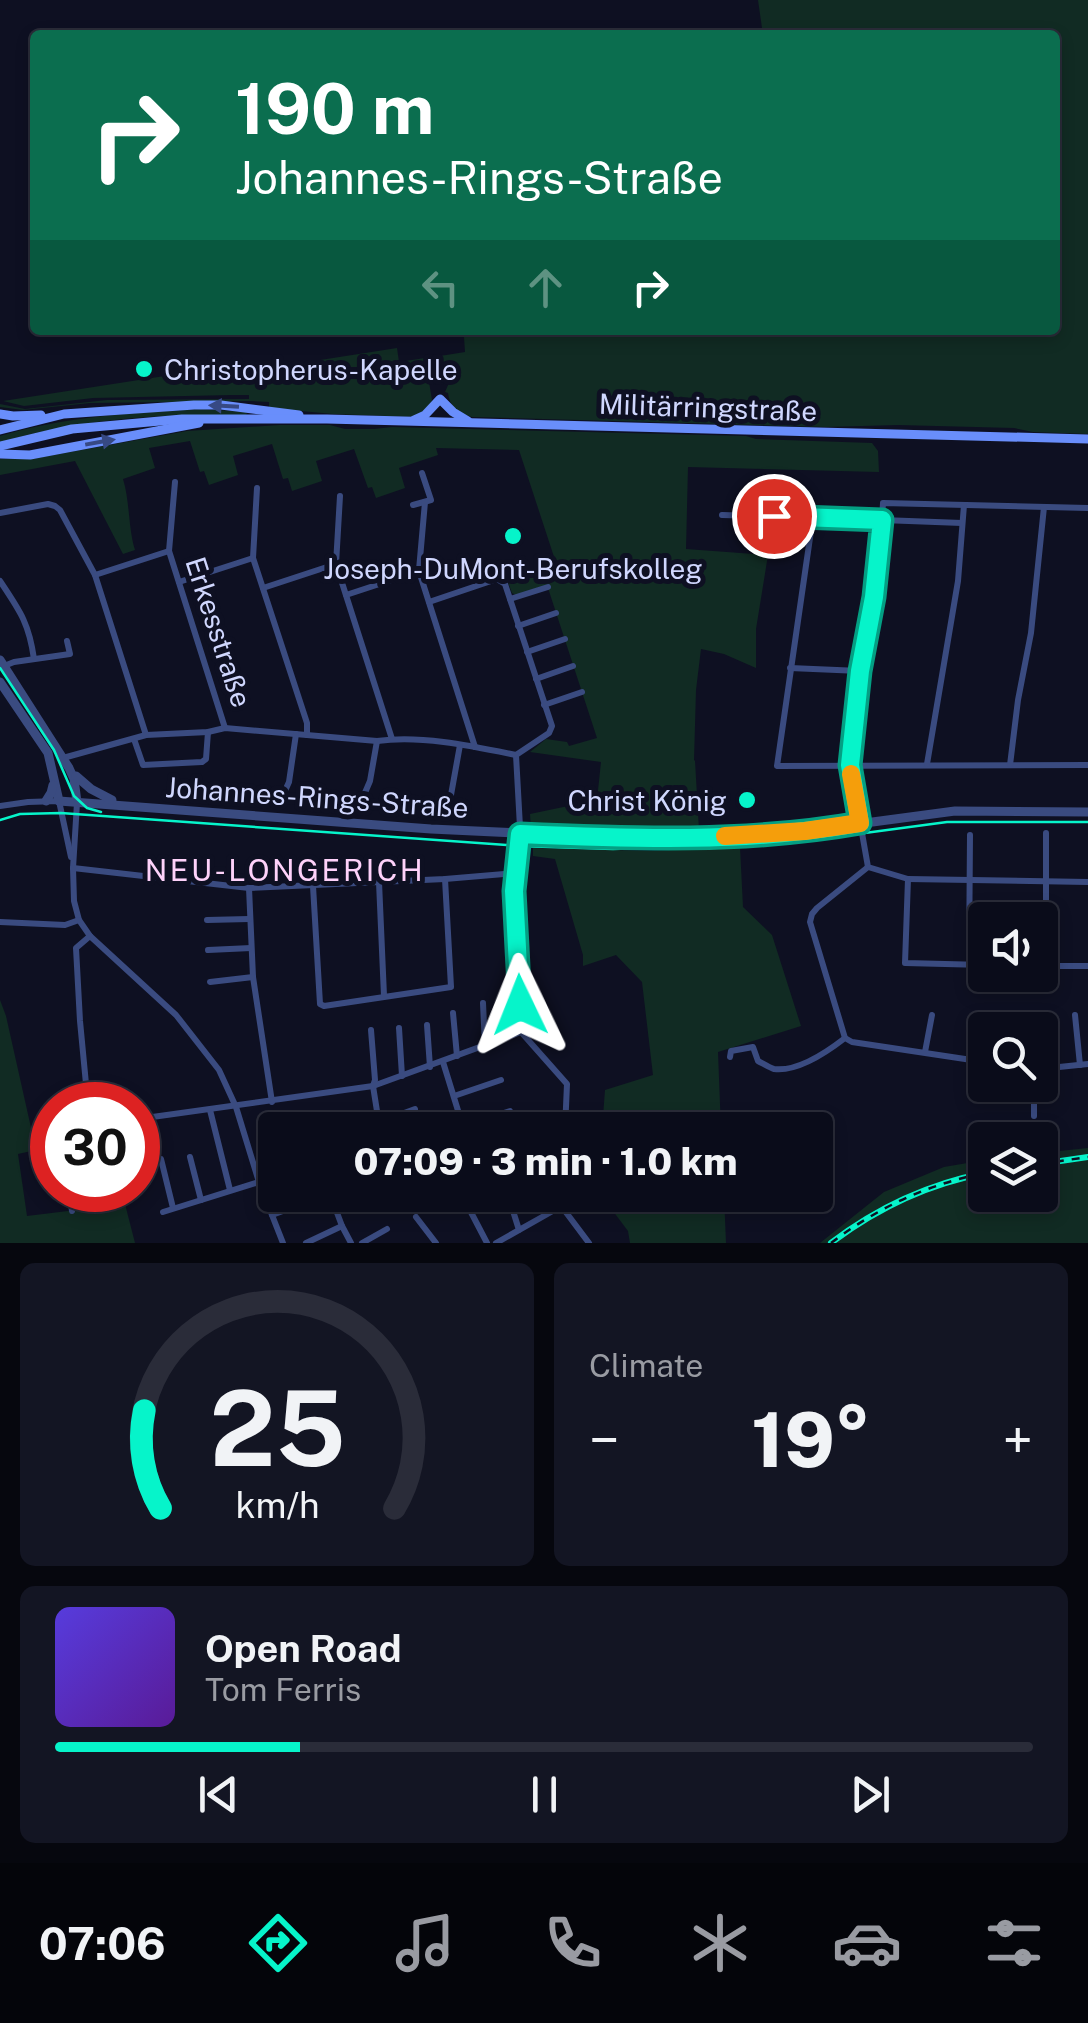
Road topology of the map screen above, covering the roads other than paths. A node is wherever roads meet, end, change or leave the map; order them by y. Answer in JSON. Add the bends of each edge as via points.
{"nodes":[{"id":1,"x":0,"y":414,"type":"edge"},
{"id":2,"x":64,"y":414,"type":"junction"},
{"id":3,"x":254,"y":414,"type":"junction"},
{"id":4,"x":216,"y":419,"type":"junction"},
{"id":5,"x":412,"y":421,"type":"junction"},
{"id":6,"x":470,"y":423,"type":"junction"},
{"id":7,"x":0,"y":430,"type":"edge"},
{"id":8,"x":1088,"y":439,"type":"edge"},
{"id":9,"x":0,"y":446,"type":"edge"},
{"id":10,"x":0,"y":454,"type":"edge"},
{"id":11,"x":422,"y":473,"type":"dead end"},
{"id":12,"x":175,"y":482,"type":"dead end"},
{"id":13,"x":257,"y":488,"type":"dead end"},
{"id":14,"x":340,"y":496,"type":"dead end"},
{"id":15,"x":425,"y":502,"type":"junction"},
{"id":16,"x":413,"y":505,"type":"dead end"},
{"id":17,"x":964,"y":505,"type":"junction"},
{"id":18,"x":1044,"y":506,"type":"junction"},
{"id":19,"x":1088,"y":508,"type":"edge"},
{"id":20,"x":0,"y":513,"type":"edge"},
{"id":21,"x":722,"y":515,"type":"dead end"},
{"id":22,"x":813,"y":518,"type":"junction"},
{"id":23,"x":882,"y":520,"type":"junction"},
{"id":24,"x":962,"y":523,"type":"junction"},
{"id":25,"x":169,"y":551,"type":"junction"},
{"id":26,"x":252,"y":558,"type":"junction"},
{"id":27,"x":336,"y":564,"type":"junction"},
{"id":28,"x":419,"y":571,"type":"junction"},
{"id":29,"x":94,"y":576,"type":"junction"},
{"id":30,"x":0,"y":582,"type":"edge"},
{"id":31,"x":179,"y":582,"type":"junction"},
{"id":32,"x":548,"y":586,"type":"dead end"},
{"id":33,"x":262,"y":588,"type":"junction"},
{"id":34,"x":346,"y":595,"type":"junction"},
{"id":35,"x":510,"y":599,"type":"junction"},
{"id":36,"x":430,"y":602,"type":"junction"},
{"id":37,"x":556,"y":613,"type":"dead end"},
{"id":38,"x":518,"y":626,"type":"junction"},
{"id":39,"x":565,"y":639,"type":"dead end"},
{"id":40,"x":66,"y":641,"type":"dead end"},
{"id":41,"x":527,"y":652,"type":"junction"},
{"id":42,"x":34,"y":659,"type":"junction"},
{"id":43,"x":2,"y":663,"type":"edge"},
{"id":44,"x":573,"y":666,"type":"dead end"},
{"id":45,"x":790,"y":668,"type":"junction"},
{"id":46,"x":860,"y":671,"type":"junction"},
{"id":47,"x":536,"y":679,"type":"junction"},
{"id":48,"x":0,"y":682,"type":"edge"},
{"id":49,"x":582,"y":692,"type":"dead end"},
{"id":50,"x":544,"y":705,"type":"junction"},
{"id":51,"x":225,"y":728,"type":"junction"},
{"id":52,"x":208,"y":732,"type":"junction"},
{"id":53,"x":296,"y":734,"type":"junction"},
{"id":54,"x":146,"y":735,"type":"junction"},
{"id":55,"x":307,"y":735,"type":"junction"},
{"id":56,"x":134,"y":739,"type":"junction"},
{"id":57,"x":392,"y":739,"type":"junction"},
{"id":58,"x":377,"y":740,"type":"junction"},
{"id":59,"x":460,"y":745,"type":"junction"},
{"id":60,"x":476,"y":747,"type":"junction"},
{"id":61,"x":516,"y":755,"type":"junction"},
{"id":62,"x":66,"y":763,"type":"junction"},
{"id":63,"x":927,"y":764,"type":"junction"},
{"id":64,"x":850,"y":765,"type":"junction"},
{"id":65,"x":1010,"y":765,"type":"junction"},
{"id":66,"x":1088,"y":765,"type":"edge"},
{"id":67,"x":54,"y":775,"type":"junction"},
{"id":68,"x":74,"y":780,"type":"junction"},
{"id":69,"x":284,"y":793,"type":"dead end"},
{"id":70,"x":364,"y":795,"type":"dead end"},
{"id":71,"x":46,"y":801,"type":"junction"},
{"id":72,"x":59,"y":801,"type":"junction"},
{"id":73,"x":77,"y":802,"type":"junction"},
{"id":74,"x":0,"y":806,"type":"edge"},
{"id":75,"x":129,"y":806,"type":"junction"},
{"id":76,"x":449,"y":806,"type":"dead end"},
{"id":77,"x":1088,"y":812,"type":"edge"},
{"id":78,"x":860,"y":823,"type":"junction"},
{"id":79,"x":1046,"y":833,"type":"dead end"},
{"id":80,"x":520,"y":834,"type":"junction"},
{"id":81,"x":970,"y":835,"type":"dead end"},
{"id":82,"x":868,"y":867,"type":"junction"},
{"id":83,"x":73,"y":868,"type":"junction"},
{"id":84,"x":516,"y":873,"type":"junction"},
{"id":85,"x":908,"y":879,"type":"junction"},
{"id":86,"x":444,"y":880,"type":"junction"},
{"id":87,"x":969,"y":880,"type":"junction"},
{"id":88,"x":1046,"y":881,"type":"junction"},
{"id":89,"x":379,"y":882,"type":"junction"},
{"id":90,"x":1088,"y":882,"type":"edge"},
{"id":91,"x":313,"y":886,"type":"junction"},
{"id":92,"x":250,"y":888,"type":"junction"},
{"id":93,"x":969,"y":902,"type":"edge"},
{"id":94,"x":1045,"y":902,"type":"edge"},
{"id":95,"x":249,"y":919,"type":"junction"},
{"id":96,"x":79,"y":920,"type":"junction"},
{"id":97,"x":207,"y":920,"type":"dead end"},
{"id":98,"x":0,"y":922,"type":"edge"},
{"id":99,"x":90,"y":936,"type":"junction"},
{"id":100,"x":251,"y":948,"type":"junction"},
{"id":101,"x":208,"y":950,"type":"dead end"},
{"id":102,"x":968,"y":964,"type":"edge"},
{"id":103,"x":1058,"y":966,"type":"edge"},
{"id":104,"x":1088,"y":966,"type":"edge"},
{"id":105,"x":253,"y":977,"type":"junction"},
{"id":106,"x":210,"y":982,"type":"dead end"},
{"id":107,"x":384,"y":996,"type":"junction"},
{"id":108,"x":482,"y":1003,"type":"dead end"},
{"id":109,"x":454,"y":1012,"type":"dead end"},
{"id":110,"x":932,"y":1015,"type":"dead end"},
{"id":111,"x":1075,"y":1015,"type":"dead end"},
{"id":112,"x":427,"y":1025,"type":"dead end"},
{"id":113,"x":399,"y":1028,"type":"dead end"},
{"id":114,"x":372,"y":1030,"type":"dead end"},
{"id":115,"x":521,"y":1032,"type":"junction"},
{"id":116,"x":845,"y":1038,"type":"junction"},
{"id":117,"x":485,"y":1046,"type":"junction"},
{"id":118,"x":926,"y":1052,"type":"junction"},
{"id":119,"x":458,"y":1056,"type":"junction"},
{"id":120,"x":730,"y":1056,"type":"dead end"},
{"id":121,"x":968,"y":1059,"type":"edge"},
{"id":122,"x":442,"y":1062,"type":"junction"},
{"id":123,"x":1084,"y":1065,"type":"edge"},
{"id":124,"x":430,"y":1066,"type":"junction"},
{"id":125,"x":1058,"y":1067,"type":"edge"},
{"id":126,"x":402,"y":1076,"type":"junction"},
{"id":127,"x":501,"y":1080,"type":"dead end"},
{"id":128,"x":86,"y":1082,"type":"edge"},
{"id":129,"x":373,"y":1086,"type":"junction"},
{"id":130,"x":454,"y":1096,"type":"junction"},
{"id":131,"x":272,"y":1102,"type":"junction"},
{"id":132,"x":1034,"y":1102,"type":"edge"},
{"id":133,"x":236,"y":1107,"type":"junction"},
{"id":134,"x":415,"y":1109,"type":"dead end"},
{"id":135,"x":210,"y":1110,"type":"junction"},
{"id":136,"x":377,"y":1112,"type":"edge"},
{"id":137,"x":409,"y":1112,"type":"edge"},
{"id":138,"x":458,"y":1112,"type":"edge"},
{"id":139,"x":566,"y":1112,"type":"edge"},
{"id":140,"x":1034,"y":1116,"type":"dead end"},
{"id":141,"x":160,"y":1117,"type":"edge"},
{"id":142,"x":190,"y":1157,"type":"dead end"},
{"id":143,"x":161,"y":1159,"type":"dead end"},
{"id":144,"x":258,"y":1179,"type":"edge"},
{"id":145,"x":258,"y":1182,"type":"edge"},
{"id":146,"x":230,"y":1190,"type":"junction"},
{"id":147,"x":200,"y":1200,"type":"junction"},
{"id":148,"x":173,"y":1208,"type":"junction"},
{"id":149,"x":163,"y":1212,"type":"dead end"},
{"id":150,"x":271,"y":1212,"type":"edge"},
{"id":151,"x":280,"y":1212,"type":"edge"},
{"id":152,"x":337,"y":1212,"type":"edge"},
{"id":153,"x":471,"y":1212,"type":"edge"},
{"id":154,"x":513,"y":1212,"type":"edge"},
{"id":155,"x":551,"y":1212,"type":"edge"},
{"id":156,"x":568,"y":1212,"type":"edge"},
{"id":157,"x":272,"y":1215,"type":"junction"},
{"id":158,"x":416,"y":1217,"type":"dead end"},
{"id":159,"x":342,"y":1226,"type":"junction"},
{"id":160,"x":386,"y":1229,"type":"dead end"},
{"id":161,"x":519,"y":1230,"type":"junction"},
{"id":162,"x":283,"y":1243,"type":"edge"},
{"id":163,"x":306,"y":1243,"type":"edge"},
{"id":164,"x":351,"y":1243,"type":"edge"},
{"id":165,"x":362,"y":1243,"type":"edge"},
{"id":166,"x":436,"y":1243,"type":"edge"},
{"id":167,"x":487,"y":1243,"type":"edge"},
{"id":168,"x":496,"y":1243,"type":"edge"},
{"id":169,"x":589,"y":1243,"type":"edge"}],
"edges":[{"from":1,"to":2,"type":"main road"},
{"from":3,"to":2,"type":"main road","name":"Militärringstraße","one_way":true,"via":[[222,404]]},
{"from":2,"to":7,"type":"main road","name":"Militärringstraße"},
{"from":3,"to":4,"type":"main road","name":"Militärringstraße"},
{"from":3,"to":5,"type":"main road","name":"Militärringstraße"},
{"from":4,"to":9,"type":"main road","name":"Militärringstraße","via":[[91,426]]},
{"from":10,"to":4,"type":"main road","one_way":true,"via":[[30,455]]},
{"from":5,"to":6,"type":"main road","name":"Militärringstraße"},
{"from":5,"to":6,"type":"main road","via":[[440,400]]},
{"from":6,"to":8,"type":"main road","name":"Militärringstraße"},
{"from":11,"to":15,"type":"street","via":[[432,500]]},
{"from":12,"to":25,"type":"street","name":"Erkesstraße"},
{"from":13,"to":26,"type":"street"},
{"from":14,"to":27,"type":"street"},
{"from":15,"to":16,"type":"street"},
{"from":15,"to":28,"type":"street"},
{"from":17,"to":18,"type":"street"},
{"from":17,"to":23,"type":"street","via":[[883,502]]},
{"from":17,"to":24,"type":"street"},
{"from":18,"to":19,"type":"street"},
{"from":18,"to":65,"type":"street"},
{"from":20,"to":29,"type":"street","via":[[55,506]]},
{"from":21,"to":22,"type":"street"},
{"from":22,"to":23,"type":"street"},
{"from":22,"to":45,"type":"street"},
{"from":23,"to":24,"type":"street"},
{"from":23,"to":46,"type":"street"},
{"from":24,"to":63,"type":"street"},
{"from":25,"to":29,"type":"street","name":"Erkesstraße"},
{"from":25,"to":31,"type":"street","name":"Erkesstraße"},
{"from":26,"to":31,"type":"street"},
{"from":26,"to":33,"type":"street"},
{"from":27,"to":33,"type":"street"},
{"from":27,"to":34,"type":"street"},
{"from":28,"to":34,"type":"street"},
{"from":28,"to":36,"type":"street"},
{"from":29,"to":54,"type":"street"},
{"from":30,"to":42,"type":"street","via":[[26,620]]},
{"from":31,"to":51,"type":"street","name":"Erkesstraße"},
{"from":32,"to":35,"type":"street"},
{"from":33,"to":55,"type":"street"},
{"from":34,"to":57,"type":"street"},
{"from":35,"to":36,"type":"street","via":[[497,579]]},
{"from":35,"to":38,"type":"street"},
{"from":36,"to":60,"type":"street"},
{"from":37,"to":38,"type":"street"},
{"from":38,"to":41,"type":"street"},
{"from":39,"to":41,"type":"street"},
{"from":40,"to":42,"type":"street","via":[[72,658]]},
{"from":41,"to":47,"type":"street"},
{"from":42,"to":43,"type":"street"},
{"from":43,"to":62,"type":"street"},
{"from":44,"to":47,"type":"street"},
{"from":45,"to":46,"type":"street"},
{"from":45,"to":64,"type":"street","via":[[778,766]]},
{"from":46,"to":64,"type":"street"},
{"from":47,"to":50,"type":"street"},
{"from":48,"to":67,"type":"street","via":[[48,754]]},
{"from":49,"to":50,"type":"street"},
{"from":50,"to":61,"type":"street","via":[[551,730]]},
{"from":51,"to":52,"type":"street"},
{"from":51,"to":53,"type":"street"},
{"from":52,"to":54,"type":"street"},
{"from":52,"to":56,"type":"street","via":[[202,762],[143,765]]},
{"from":53,"to":55,"type":"street"},
{"from":53,"to":69,"type":"street"},
{"from":54,"to":56,"type":"street"},
{"from":55,"to":58,"type":"street"},
{"from":56,"to":62,"type":"street"},
{"from":57,"to":58,"type":"street"},
{"from":57,"to":59,"type":"street"},
{"from":58,"to":70,"type":"street"},
{"from":59,"to":60,"type":"street"},
{"from":59,"to":76,"type":"street"},
{"from":60,"to":61,"type":"street"},
{"from":61,"to":80,"type":"street"},
{"from":62,"to":68,"type":"street"},
{"from":62,"to":75,"type":"street","via":[[91,789]]},
{"from":63,"to":64,"type":"street"},
{"from":63,"to":65,"type":"street"},
{"from":64,"to":78,"type":"street"},
{"from":65,"to":66,"type":"street"},
{"from":67,"to":68,"type":"street","via":[[62,788]]},
{"from":67,"to":71,"type":"street"},
{"from":67,"to":72,"type":"street"},
{"from":68,"to":73,"type":"street"},
{"from":71,"to":72,"type":"street"},
{"from":71,"to":74,"type":"street"},
{"from":72,"to":73,"type":"street","name":"Johannes-Rings-Straße"},
{"from":72,"to":83,"type":"street"},
{"from":73,"to":75,"type":"street","name":"Johannes-Rings-Straße"},
{"from":73,"to":83,"type":"street"},
{"from":75,"to":80,"type":"street","name":"Johannes-Rings-Straße"},
{"from":77,"to":78,"type":"street","name":"Johannes-Rings-Straße","via":[[954,811]]},
{"from":78,"to":80,"type":"street","name":"Johannes-Rings-Straße","via":[[649,839]]},
{"from":78,"to":82,"type":"street"},
{"from":79,"to":88,"type":"street"},
{"from":80,"to":84,"type":"street"},
{"from":81,"to":87,"type":"street"},
{"from":82,"to":85,"type":"street"},
{"from":82,"to":116,"type":"street","via":[[817,908],[810,922]]},
{"from":83,"to":92,"type":"street"},
{"from":83,"to":96,"type":"street"},
{"from":84,"to":86,"type":"street"},
{"from":84,"to":115,"type":"street"},
{"from":85,"to":87,"type":"street"},
{"from":85,"to":102,"type":"street","via":[[905,963]]},
{"from":86,"to":89,"type":"street"},
{"from":86,"to":107,"type":"street","via":[[451,987]]},
{"from":87,"to":88,"type":"street"},
{"from":87,"to":93,"type":"street"},
{"from":88,"to":90,"type":"street"},
{"from":88,"to":94,"type":"street"},
{"from":89,"to":91,"type":"street"},
{"from":89,"to":107,"type":"street"},
{"from":91,"to":92,"type":"street"},
{"from":91,"to":107,"type":"street","via":[[320,1004]]},
{"from":92,"to":95,"type":"street"},
{"from":95,"to":97,"type":"street"},
{"from":95,"to":100,"type":"street"},
{"from":96,"to":98,"type":"street","via":[[64,926]]},
{"from":96,"to":99,"type":"street"},
{"from":99,"to":128,"type":"street","via":[[76,948]]},
{"from":99,"to":133,"type":"street","via":[[187,1028],[219,1070]]},
{"from":100,"to":101,"type":"street"},
{"from":100,"to":105,"type":"street"},
{"from":103,"to":104,"type":"street"},
{"from":105,"to":106,"type":"street"},
{"from":105,"to":131,"type":"street"},
{"from":108,"to":117,"type":"street"},
{"from":109,"to":119,"type":"street"},
{"from":110,"to":118,"type":"street"},
{"from":111,"to":123,"type":"street"},
{"from":112,"to":124,"type":"street"},
{"from":113,"to":126,"type":"street"},
{"from":114,"to":129,"type":"street"},
{"from":115,"to":117,"type":"street"},
{"from":115,"to":139,"type":"street","via":[[567,1084]]},
{"from":116,"to":118,"type":"street"},
{"from":116,"to":120,"type":"street","via":[[816,1058],[780,1068],[758,1061],[753,1047]]},
{"from":117,"to":119,"type":"street"},
{"from":118,"to":121,"type":"street"},
{"from":119,"to":122,"type":"street"},
{"from":122,"to":124,"type":"street"},
{"from":122,"to":130,"type":"street"},
{"from":123,"to":125,"type":"street"},
{"from":124,"to":126,"type":"street"},
{"from":126,"to":129,"type":"street"},
{"from":127,"to":130,"type":"street"},
{"from":129,"to":131,"type":"street"},
{"from":129,"to":136,"type":"street"},
{"from":130,"to":138,"type":"street"},
{"from":131,"to":133,"type":"street"},
{"from":132,"to":140,"type":"street"},
{"from":133,"to":135,"type":"street"},
{"from":133,"to":144,"type":"street"},
{"from":134,"to":137,"type":"street"},
{"from":135,"to":141,"type":"street"},
{"from":135,"to":146,"type":"street"},
{"from":142,"to":147,"type":"street"},
{"from":143,"to":148,"type":"street"},
{"from":145,"to":146,"type":"street"},
{"from":146,"to":147,"type":"street"},
{"from":147,"to":148,"type":"street"},
{"from":148,"to":149,"type":"street"},
{"from":150,"to":157,"type":"street"},
{"from":151,"to":157,"type":"street"},
{"from":152,"to":159,"type":"street"},
{"from":153,"to":167,"type":"street"},
{"from":154,"to":161,"type":"street"},
{"from":155,"to":161,"type":"street"},
{"from":156,"to":169,"type":"street"},
{"from":157,"to":162,"type":"street"},
{"from":158,"to":166,"type":"street"},
{"from":159,"to":163,"type":"street"},
{"from":159,"to":164,"type":"street"},
{"from":160,"to":165,"type":"street"},
{"from":161,"to":168,"type":"street"}]}
